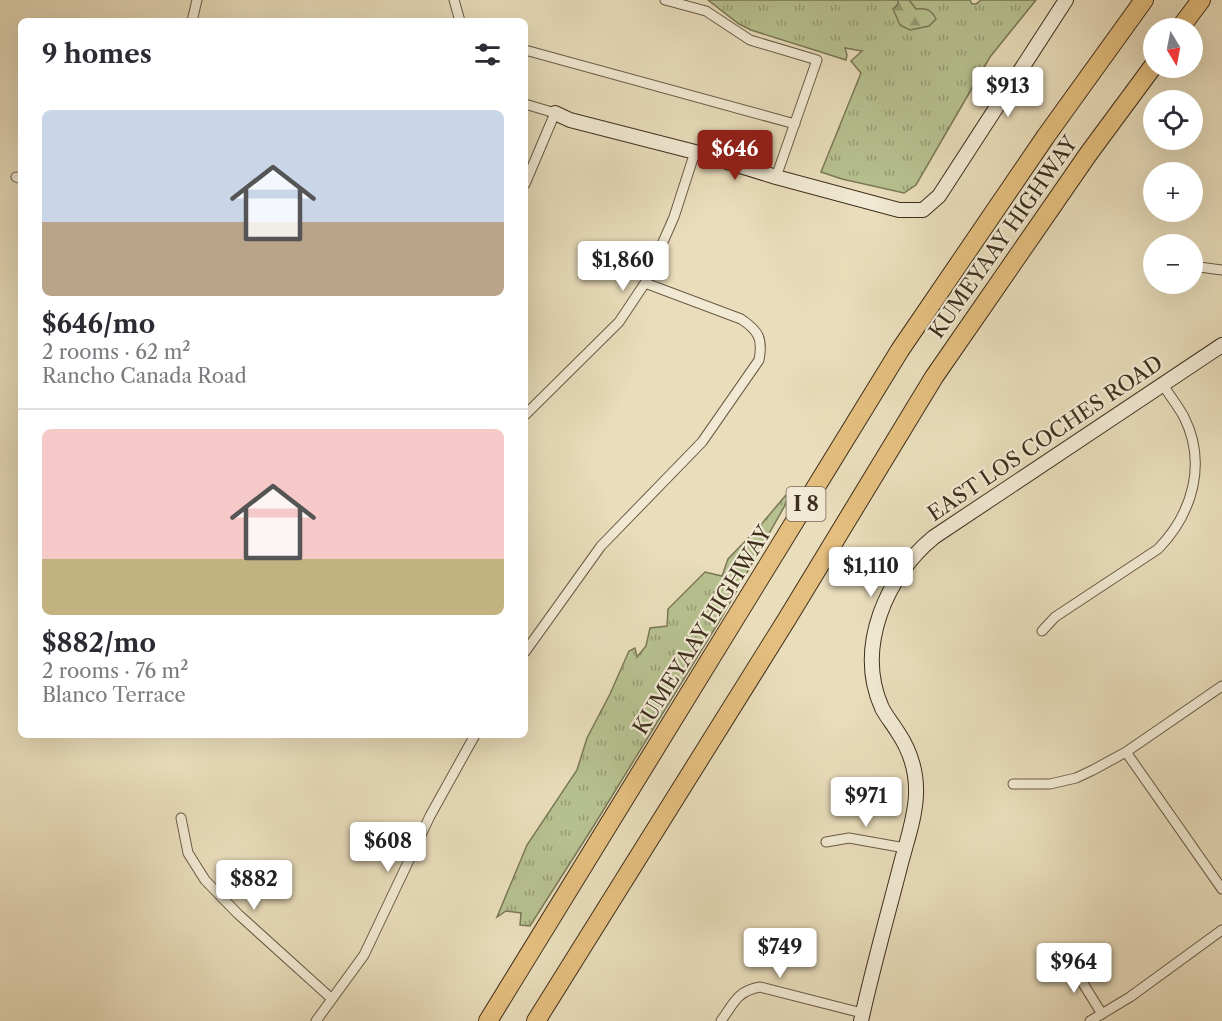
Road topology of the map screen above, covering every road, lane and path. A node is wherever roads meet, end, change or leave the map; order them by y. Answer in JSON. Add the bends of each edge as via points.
{"nodes":[{"id":1,"x":197,"y":0,"type":"edge"},
{"id":2,"x":454,"y":0,"type":"edge"},
{"id":3,"x":665,"y":0,"type":"edge"},
{"id":4,"x":1066,"y":0,"type":"edge"},
{"id":5,"x":1144,"y":0,"type":"edge"},
{"id":6,"x":1201,"y":0,"type":"edge"},
{"id":7,"x":193,"y":18,"type":"edge"},
{"id":8,"x":459,"y":18,"type":"edge"},
{"id":9,"x":1188,"y":18,"type":"edge"},
{"id":10,"x":528,"y":51,"type":"edge"},
{"id":11,"x":1144,"y":78,"type":"edge"},
{"id":12,"x":528,"y":105,"type":"edge"},
{"id":13,"x":555,"y":113,"type":"junction"},
{"id":14,"x":795,"y":124,"type":"junction"},
{"id":15,"x":695,"y":152,"type":"junction"},
{"id":16,"x":528,"y":177,"type":"edge"},
{"id":17,"x":776,"y":177,"type":"junction"},
{"id":18,"x":1203,"y":268,"type":"edge"},
{"id":19,"x":1222,"y":270,"type":"edge"},
{"id":20,"x":645,"y":283,"type":"junction"},
{"id":21,"x":1222,"y":345,"type":"edge"},
{"id":22,"x":1163,"y":385,"type":"junction"},
{"id":23,"x":528,"y":412,"type":"edge"},
{"id":24,"x":1042,"y":631,"type":"dead end"},
{"id":25,"x":528,"y":648,"type":"edge"},
{"id":26,"x":1222,"y":686,"type":"edge"},
{"id":27,"x":473,"y":738,"type":"edge"},
{"id":28,"x":1126,"y":752,"type":"junction"},
{"id":29,"x":1013,"y":784,"type":"dead end"},
{"id":30,"x":181,"y":818,"type":"dead end"},
{"id":31,"x":826,"y":842,"type":"dead end"},
{"id":32,"x":905,"y":848,"type":"junction"},
{"id":33,"x":1222,"y":889,"type":"edge"},
{"id":34,"x":1222,"y":930,"type":"edge"},
{"id":35,"x":1056,"y":961,"type":"dead end"},
{"id":36,"x":333,"y":999,"type":"junction"},
{"id":37,"x":1102,"y":1014,"type":"junction"},
{"id":38,"x":862,"y":1017,"type":"edge"},
{"id":39,"x":316,"y":1021,"type":"edge"},
{"id":40,"x":488,"y":1021,"type":"edge"},
{"id":41,"x":536,"y":1021,"type":"edge"},
{"id":42,"x":721,"y":1021,"type":"edge"},
{"id":43,"x":1090,"y":1021,"type":"edge"}],
"edges":[{"from":1,"to":7,"type":"street"},
{"from":2,"to":8,"type":"street"},
{"from":3,"to":14,"type":"street","via":[[706,12],[750,40],[817,60]]},
{"from":4,"to":17,"type":"street","via":[[939,196],[923,210],[899,210]]},
{"from":5,"to":40,"type":"highway","name":"KUMEYAAY HIGHWAY","number":"I 8","via":[[1046,135],[900,350]]},
{"from":6,"to":9,"type":"highway"},
{"from":10,"to":14,"type":"street"},
{"from":11,"to":41,"type":"highway","name":"KUMEYAAY HIGHWAY","number":"I 8","via":[[934,377]]},
{"from":12,"to":13,"type":"street"},
{"from":13,"to":15,"type":"street"},
{"from":13,"to":16,"type":"street"},
{"from":14,"to":17,"type":"street"},
{"from":15,"to":17,"type":"street"},
{"from":15,"to":20,"type":"street","via":[[674,217]]},
{"from":18,"to":19,"type":"street"},
{"from":20,"to":23,"type":"street","via":[[619,322]]},
{"from":20,"to":25,"type":"street","via":[[753,327],[761,349],[759,360],[702,442],[601,546]]},
{"from":21,"to":22,"type":"street","name":"EAST LOS COCHES ROAD"},
{"from":22,"to":24,"type":"street","via":[[1184,417],[1193,446],[1194,478],[1184,515],[1158,549],[1055,617]]},
{"from":22,"to":32,"type":"street","name":"EAST LOS COCHES ROAD","via":[[934,537],[913,556],[897,579],[875,630],[871,658],[878,698],[908,749],[914,771],[916,795]]},
{"from":26,"to":28,"type":"street"},
{"from":27,"to":36,"type":"street","via":[[430,816],[364,955]]},
{"from":28,"to":29,"type":"street","via":[[1076,778],[1050,784]]},
{"from":28,"to":33,"type":"street"},
{"from":30,"to":36,"type":"street","via":[[188,853],[205,880]]},
{"from":31,"to":32,"type":"street","via":[[849,838]]},
{"from":32,"to":38,"type":"street","name":"EAST LOS COCHES ROAD"},
{"from":34,"to":37,"type":"street"},
{"from":35,"to":37,"type":"street","via":[[1076,972]]},
{"from":36,"to":39,"type":"street"},
{"from":37,"to":43,"type":"street"},
{"from":38,"to":42,"type":"street","via":[[760,987],[742,993]]}]}
